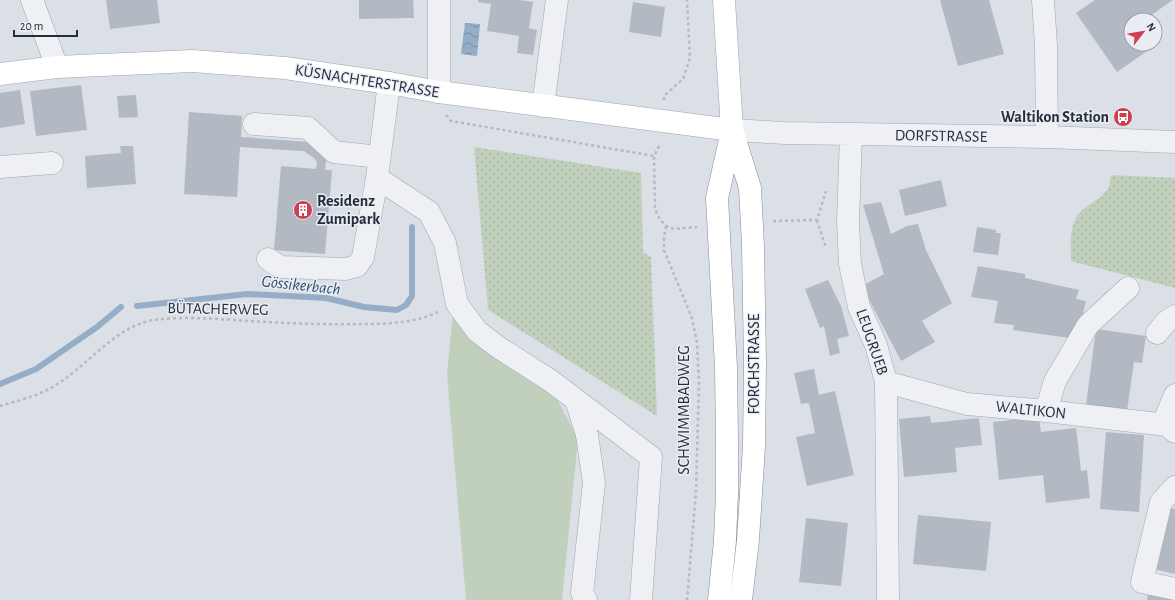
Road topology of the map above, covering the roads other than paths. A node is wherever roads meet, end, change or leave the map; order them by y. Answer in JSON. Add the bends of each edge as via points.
{"nodes":[{"id":1,"x":32,"y":0,"type":"edge"},
{"id":2,"x":439,"y":0,"type":"edge"},
{"id":3,"x":557,"y":0,"type":"edge"},
{"id":4,"x":724,"y":0,"type":"edge"},
{"id":5,"x":1043,"y":0,"type":"edge"},
{"id":6,"x":57,"y":68,"type":"junction"},
{"id":7,"x":0,"y":74,"type":"edge"},
{"id":8,"x":389,"y":82,"type":"junction"},
{"id":9,"x":439,"y":92,"type":"junction"},
{"id":10,"x":543,"y":106,"type":"junction"},
{"id":11,"x":254,"y":124,"type":"dead end"},
{"id":12,"x":732,"y":130,"type":"junction"},
{"id":13,"x":850,"y":134,"type":"junction"},
{"id":14,"x":1047,"y":137,"type":"junction"},
{"id":15,"x":1175,"y":142,"type":"edge"},
{"id":16,"x":379,"y":157,"type":"junction"},
{"id":17,"x":52,"y":163,"type":"dead end"},
{"id":18,"x":0,"y":167,"type":"edge"},
{"id":19,"x":377,"y":178,"type":"junction"},
{"id":20,"x":268,"y":259,"type":"dead end"},
{"id":21,"x":1128,"y":288,"type":"dead end"},
{"id":22,"x":1175,"y":316,"type":"edge"},
{"id":23,"x":1157,"y":333,"type":"dead end"},
{"id":24,"x":886,"y":382,"type":"junction"},
{"id":25,"x":1175,"y":395,"type":"edge"},
{"id":26,"x":576,"y":400,"type":"junction"},
{"id":27,"x":1046,"y":411,"type":"junction"},
{"id":28,"x":1171,"y":429,"type":"edge"},
{"id":29,"x":1175,"y":487,"type":"edge"},
{"id":30,"x":1175,"y":589,"type":"edge"},
{"id":31,"x":586,"y":600,"type":"edge"},
{"id":32,"x":641,"y":600,"type":"edge"},
{"id":33,"x":719,"y":600,"type":"edge"},
{"id":34,"x":741,"y":600,"type":"edge"},
{"id":35,"x":888,"y":600,"type":"edge"}],
"edges":[{"from":1,"to":6,"type":"street"},
{"from":2,"to":9,"type":"street"},
{"from":3,"to":10,"type":"street"},
{"from":4,"to":12,"type":"main road","name":"FORCHSTRASSE"},
{"from":5,"to":14,"type":"street"},
{"from":6,"to":7,"type":"main road","name":"KÜSNACHTERSTRASSE"},
{"from":6,"to":8,"type":"main road","name":"KÜSNACHTERSTRASSE","via":[[192,61],[285,68]]},
{"from":8,"to":9,"type":"main road","name":"KÜSNACHTERSTRASSE"},
{"from":8,"to":16,"type":"street"},
{"from":9,"to":10,"type":"main road","name":"KÜSNACHTERSTRASSE"},
{"from":10,"to":12,"type":"main road","name":"KÜSNACHTERSTRASSE"},
{"from":11,"to":16,"type":"street","via":[[308,128],[334,152]]},
{"from":12,"to":13,"type":"street","name":"DORFSTRASSE"},
{"from":12,"to":33,"type":"main road","name":"FORCHSTRASSE","via":[[717,198],[726,367],[727,441],[725,541]]},
{"from":12,"to":34,"type":"main road","name":"FORCHSTRASSE","via":[[750,188],[754,254],[754,446]]},
{"from":13,"to":14,"type":"street","name":"DORFSTRASSE"},
{"from":13,"to":24,"type":"street","name":"LEUGRUEB","via":[[850,264],[859,307],[876,346]]},
{"from":14,"to":15,"type":"street","name":"DORFSTRASSE"},
{"from":16,"to":19,"type":"street"},
{"from":17,"to":18,"type":"street"},
{"from":19,"to":20,"type":"street","via":[[363,257],[357,266],[346,269],[280,266]]},
{"from":19,"to":26,"type":"street","via":[[429,212],[445,242],[457,304],[477,331]]},
{"from":21,"to":27,"type":"street","via":[[1088,325],[1055,381]]},
{"from":22,"to":23,"type":"street"},
{"from":24,"to":27,"type":"street","name":"WALTIKON","via":[[967,404]]},
{"from":24,"to":35,"type":"street","name":"LEUGRUEB"},
{"from":25,"to":28,"type":"street","via":[[1167,414]]},
{"from":26,"to":31,"type":"street","via":[[587,434],[594,483],[582,593]]},
{"from":26,"to":32,"type":"street","via":[[652,457]]},
{"from":27,"to":28,"type":"street","name":"WALTIKON"},
{"from":29,"to":30,"type":"street","via":[[1161,502],[1142,582]]}]}
